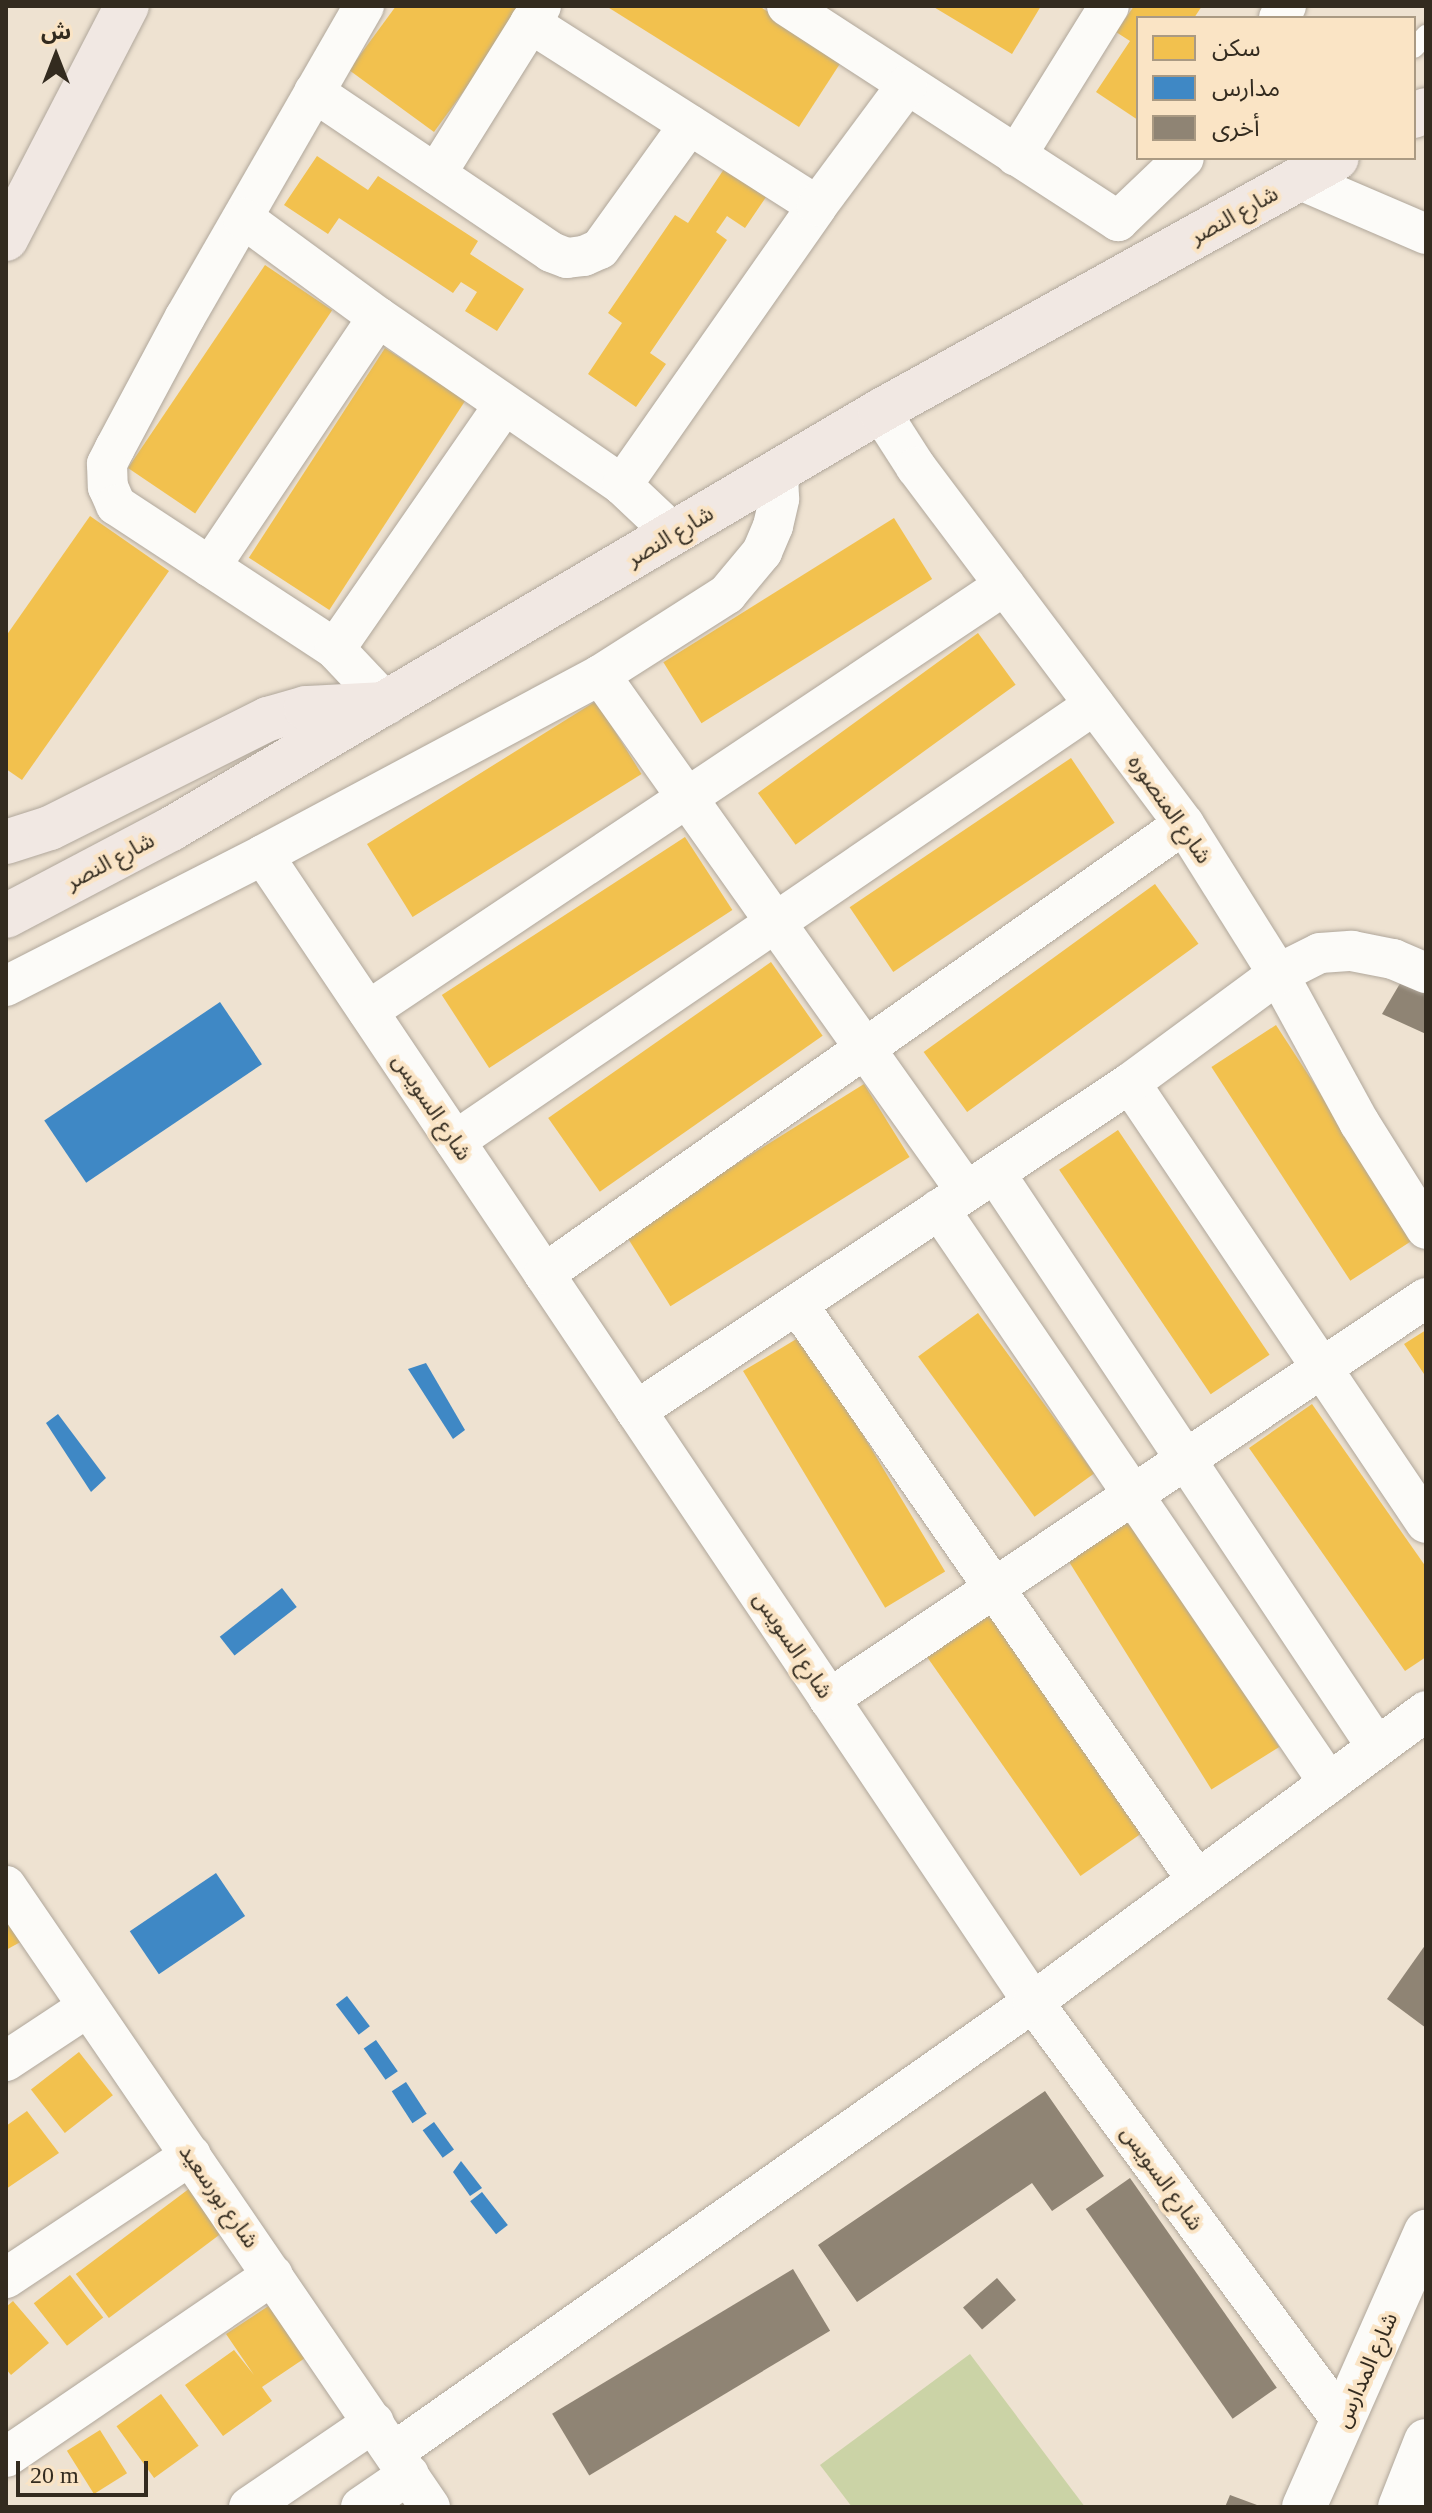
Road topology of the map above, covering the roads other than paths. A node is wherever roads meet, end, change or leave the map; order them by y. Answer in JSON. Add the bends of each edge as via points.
{"nodes":[{"id":1,"x":127,"y":6,"type":"edge"},
{"id":2,"x":364,"y":6,"type":"edge"},
{"id":3,"x":787,"y":6,"type":"edge"},
{"id":4,"x":1102,"y":9,"type":"edge"},
{"id":5,"x":536,"y":15,"type":"edge"},
{"id":6,"x":907,"y":85,"type":"junction"},
{"id":7,"x":314,"y":92,"type":"junction"},
{"id":8,"x":689,"y":125,"type":"junction"},
{"id":9,"x":1016,"y":156,"type":"junction"},
{"id":10,"x":1182,"y":160,"type":"edge"},
{"id":11,"x":1331,"y":160,"type":"edge"},
{"id":12,"x":1307,"y":168,"type":"edge"},
{"id":13,"x":436,"y":174,"type":"junction"},
{"id":14,"x":817,"y":206,"type":"junction"},
{"id":15,"x":243,"y":218,"type":"junction"},
{"id":16,"x":1118,"y":221,"type":"junction"},
{"id":17,"x":1426,"y":234,"type":"edge"},
{"id":18,"x":6,"y":239,"type":"edge"},
{"id":19,"x":1163,"y":255,"type":"junction"},
{"id":20,"x":378,"y":317,"type":"junction"},
{"id":21,"x":504,"y":405,"type":"junction"},
{"id":22,"x":880,"y":411,"type":"junction"},
{"id":23,"x":778,"y":471,"type":"junction"},
{"id":24,"x":622,"y":485,"type":"junction"},
{"id":25,"x":674,"y":534,"type":"junction"},
{"id":26,"x":210,"y":567,"type":"junction"},
{"id":27,"x":1005,"y":585,"type":"junction"},
{"id":28,"x":335,"y":649,"type":"junction"},
{"id":29,"x":600,"y":675,"type":"junction"},
{"id":30,"x":387,"y":704,"type":"junction"},
{"id":31,"x":1094,"y":705,"type":"junction"},
{"id":32,"x":687,"y":798,"type":"junction"},
{"id":33,"x":1184,"y":824,"type":"junction"},
{"id":34,"x":6,"y":842,"type":"edge"},
{"id":35,"x":263,"y":855,"type":"junction"},
{"id":36,"x":6,"y":916,"type":"edge"},
{"id":37,"x":775,"y":922,"type":"junction"},
{"id":38,"x":1426,"y":973,"type":"edge"},
{"id":39,"x":1278,"y":974,"type":"junction"},
{"id":40,"x":6,"y":986,"type":"edge"},
{"id":41,"x":368,"y":1011,"type":"junction"},
{"id":42,"x":866,"y":1049,"type":"junction"},
{"id":43,"x":1130,"y":1083,"type":"junction"},
{"id":44,"x":455,"y":1141,"type":"junction"},
{"id":45,"x":967,"y":1191,"type":"junction"},
{"id":46,"x":1426,"y":1229,"type":"edge"},
{"id":47,"x":544,"y":1274,"type":"junction"},
{"id":48,"x":1426,"y":1298,"type":"edge"},
{"id":49,"x":797,"y":1304,"type":"junction"},
{"id":50,"x":1321,"y":1369,"type":"junction"},
{"id":51,"x":636,"y":1411,"type":"junction"},
{"id":52,"x":1186,"y":1459,"type":"junction"},
{"id":53,"x":1133,"y":1495,"type":"junction"},
{"id":54,"x":1426,"y":1523,"type":"edge"},
{"id":55,"x":995,"y":1588,"type":"junction"},
{"id":56,"x":829,"y":1699,"type":"junction"},
{"id":57,"x":1426,"y":1711,"type":"edge"},
{"id":58,"x":1377,"y":1747,"type":"junction"},
{"id":59,"x":1329,"y":1783,"type":"junction"},
{"id":60,"x":1197,"y":1880,"type":"junction"},
{"id":61,"x":6,"y":1886,"type":"edge"},
{"id":62,"x":1033,"y":2002,"type":"junction"},
{"id":63,"x":88,"y":2007,"type":"junction"},
{"id":64,"x":6,"y":2061,"type":"edge"},
{"id":65,"x":191,"y":2155,"type":"junction"},
{"id":66,"x":1426,"y":2232,"type":"edge"},
{"id":67,"x":273,"y":2275,"type":"junction"},
{"id":68,"x":6,"y":2278,"type":"edge"},
{"id":69,"x":1343,"y":2422,"type":"junction"},
{"id":70,"x":1426,"y":2441,"type":"edge"},
{"id":71,"x":6,"y":2457,"type":"edge"},
{"id":72,"x":402,"y":2464,"type":"edge"},
{"id":73,"x":249,"y":2507,"type":"edge"},
{"id":74,"x":361,"y":2507,"type":"edge"},
{"id":75,"x":1304,"y":2507,"type":"edge"},
{"id":76,"x":1400,"y":2507,"type":"edge"}],
"edges":[{"from":1,"to":18,"type":"main road"},
{"from":2,"to":7,"type":"street"},
{"from":3,"to":6,"type":"street"},
{"from":4,"to":9,"type":"street"},
{"from":5,"to":8,"type":"street"},
{"from":5,"to":13,"type":"street"},
{"from":6,"to":9,"type":"street"},
{"from":6,"to":14,"type":"street"},
{"from":7,"to":13,"type":"street"},
{"from":7,"to":15,"type":"street"},
{"from":8,"to":13,"type":"street","via":[[611,236],[584,256],[567,258],[551,252]]},
{"from":8,"to":14,"type":"street"},
{"from":9,"to":16,"type":"street"},
{"from":10,"to":16,"type":"street"},
{"from":11,"to":12,"type":"main road","name":"شارع النصر"},
{"from":12,"to":17,"type":"street"},
{"from":12,"to":19,"type":"main road","name":"شارع النصر"},
{"from":14,"to":24,"type":"street"},
{"from":15,"to":20,"type":"street"},
{"from":15,"to":26,"type":"street","via":[[107,464],[116,505]]},
{"from":16,"to":19,"type":"street"},
{"from":19,"to":22,"type":"main road","name":"شارع النصر"},
{"from":20,"to":21,"type":"street"},
{"from":20,"to":26,"type":"street"},
{"from":21,"to":24,"type":"street"},
{"from":21,"to":28,"type":"street"},
{"from":22,"to":23,"type":"main road","name":"شارع النصر"},
{"from":22,"to":27,"type":"street","name":"شارع المنصوره"},
{"from":23,"to":25,"type":"main road","name":"شارع النصر"},
{"from":23,"to":29,"type":"street","via":[[773,526],[746,575],[727,594]]},
{"from":24,"to":25,"type":"street"},
{"from":25,"to":30,"type":"main road","name":"شارع النصر"},
{"from":26,"to":28,"type":"street"},
{"from":27,"to":31,"type":"street","name":"شارع المنصوره"},
{"from":27,"to":32,"type":"street"},
{"from":28,"to":30,"type":"street"},
{"from":29,"to":32,"type":"street"},
{"from":29,"to":35,"type":"street"},
{"from":30,"to":34,"type":"main road","via":[[306,708],[268,719],[50,828]]},
{"from":30,"to":36,"type":"main road","name":"شارع النصر","via":[[171,829]]},
{"from":31,"to":33,"type":"street","name":"شارع المنصوره"},
{"from":31,"to":37,"type":"street"},
{"from":32,"to":37,"type":"street"},
{"from":32,"to":41,"type":"street"},
{"from":33,"to":39,"type":"street","name":"شارع المنصوره"},
{"from":33,"to":42,"type":"street"},
{"from":35,"to":40,"type":"street"},
{"from":35,"to":41,"type":"street","name":"شارع السويس"},
{"from":37,"to":42,"type":"street"},
{"from":37,"to":44,"type":"street"},
{"from":38,"to":39,"type":"street","via":[[1393,959],[1352,951],[1320,953]]},
{"from":39,"to":43,"type":"street"},
{"from":39,"to":46,"type":"street","name":"شارع المنصوره","via":[[1359,1122]]},
{"from":41,"to":44,"type":"street","name":"شارع السويس"},
{"from":42,"to":45,"type":"street"},
{"from":42,"to":47,"type":"street"},
{"from":43,"to":45,"type":"street"},
{"from":43,"to":50,"type":"street"},
{"from":44,"to":47,"type":"street","name":"شارع السويس"},
{"from":45,"to":49,"type":"street"},
{"from":45,"to":52,"type":"street"},
{"from":45,"to":53,"type":"street"},
{"from":47,"to":51,"type":"street","name":"شارع السويس"},
{"from":48,"to":50,"type":"street"},
{"from":49,"to":51,"type":"street"},
{"from":49,"to":55,"type":"street"},
{"from":50,"to":52,"type":"street"},
{"from":50,"to":54,"type":"street"},
{"from":51,"to":56,"type":"street","name":"شارع السويس"},
{"from":52,"to":53,"type":"street"},
{"from":52,"to":58,"type":"street"},
{"from":53,"to":55,"type":"street"},
{"from":53,"to":59,"type":"street"},
{"from":55,"to":56,"type":"street"},
{"from":55,"to":60,"type":"street"},
{"from":56,"to":62,"type":"street","name":"شارع السويس"},
{"from":57,"to":58,"type":"street"},
{"from":58,"to":59,"type":"street"},
{"from":59,"to":60,"type":"street"},
{"from":60,"to":62,"type":"street"},
{"from":61,"to":63,"type":"street","name":"شارع بورسعيد"},
{"from":62,"to":69,"type":"street","name":"شارع السويس"},
{"from":62,"to":72,"type":"street"},
{"from":63,"to":64,"type":"street"},
{"from":63,"to":65,"type":"street","name":"شارع بورسعيد"},
{"from":65,"to":67,"type":"street","name":"شارع بورسعيد"},
{"from":65,"to":68,"type":"street"},
{"from":66,"to":69,"type":"street","name":"شارع المدارس"},
{"from":67,"to":71,"type":"street"},
{"from":67,"to":72,"type":"street","name":"شارع بورسعيد"},
{"from":69,"to":75,"type":"street","name":"شارع المدارس"},
{"from":70,"to":76,"type":"street"},
{"from":72,"to":73,"type":"street"},
{"from":72,"to":74,"type":"street"}]}
